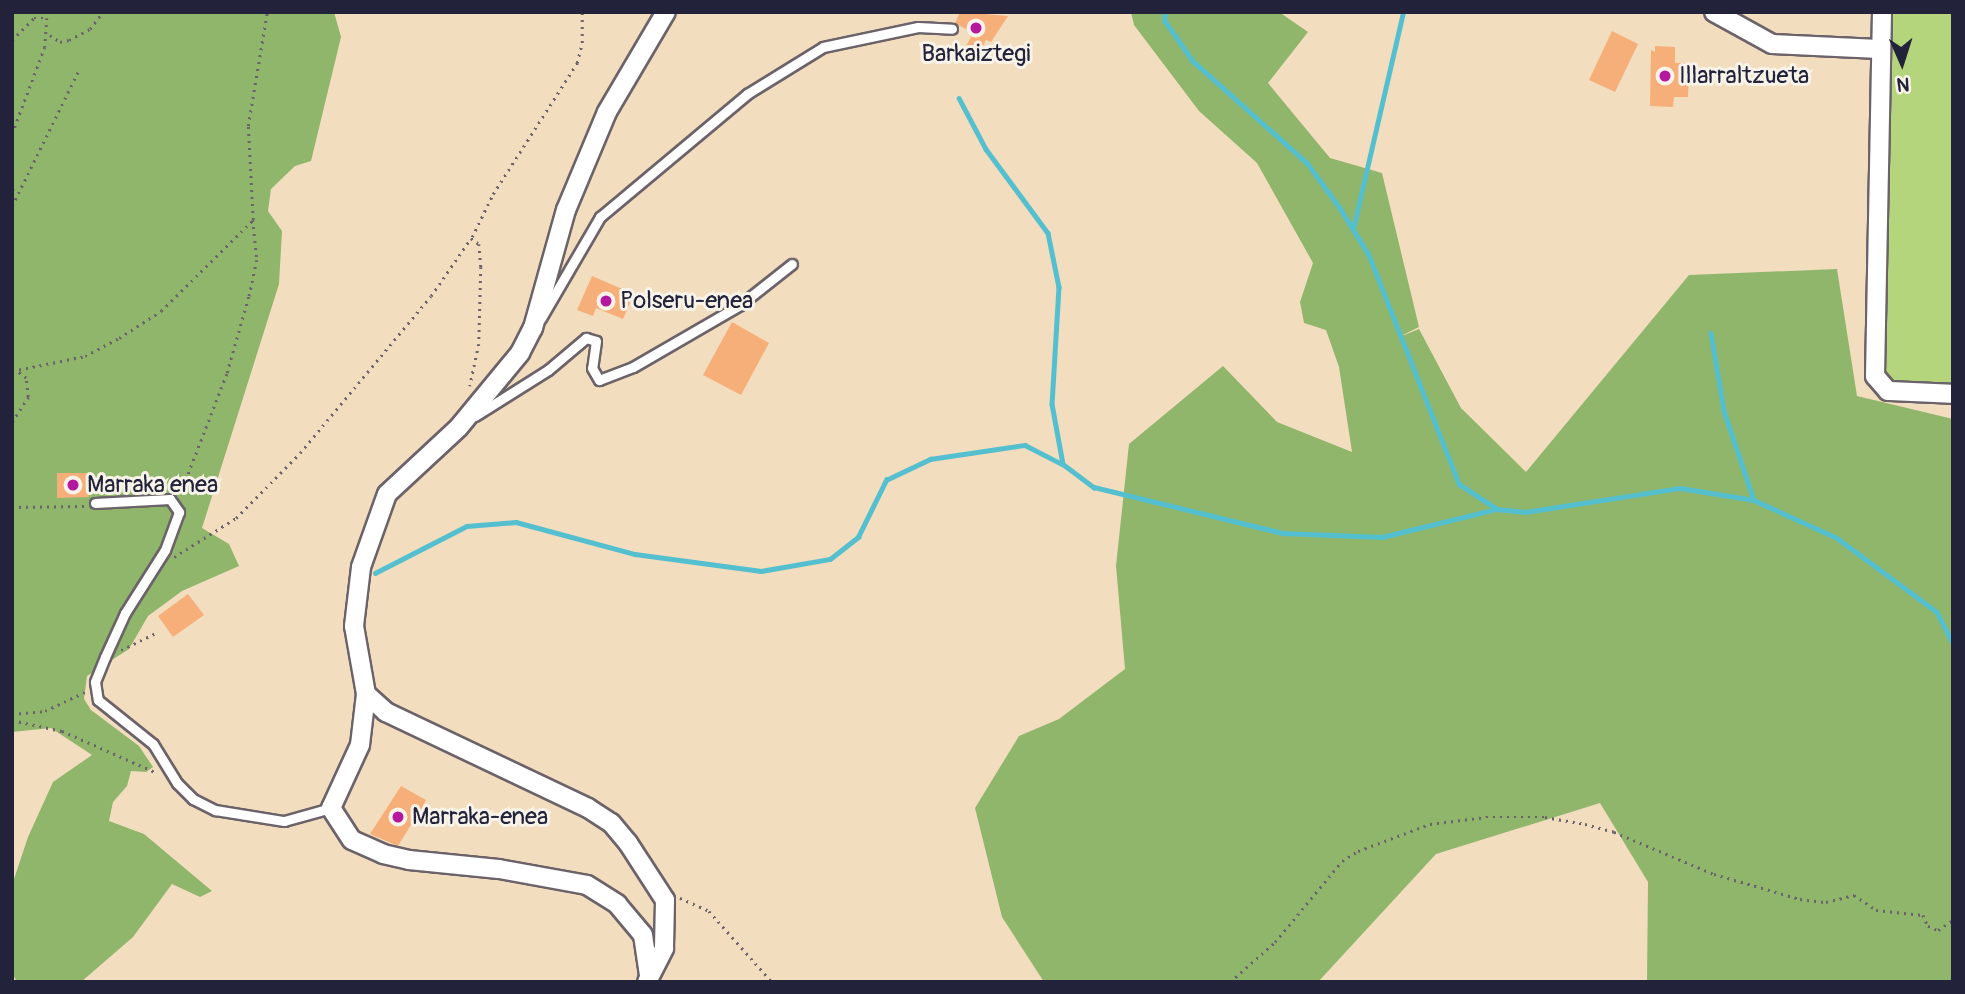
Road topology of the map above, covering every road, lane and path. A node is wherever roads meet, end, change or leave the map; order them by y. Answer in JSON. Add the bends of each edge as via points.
{"nodes":[{"id":1,"x":103,"y":12,"type":"edge"},
{"id":2,"x":267,"y":12,"type":"edge"},
{"id":3,"x":582,"y":12,"type":"edge"},
{"id":4,"x":666,"y":12,"type":"edge"},
{"id":5,"x":1714,"y":12,"type":"edge"},
{"id":6,"x":1882,"y":12,"type":"edge"},
{"id":7,"x":952,"y":29,"type":"dead end"},
{"id":8,"x":49,"y":33,"type":"junction"},
{"id":9,"x":12,"y":40,"type":"edge"},
{"id":10,"x":1879,"y":49,"type":"junction"},
{"id":11,"x":78,"y":72,"type":"dead end"},
{"id":12,"x":12,"y":135,"type":"edge"},
{"id":13,"x":12,"y":182,"type":"edge"},
{"id":14,"x":14,"y":200,"type":"junction"},
{"id":15,"x":12,"y":206,"type":"edge"},
{"id":16,"x":253,"y":220,"type":"junction"},
{"id":17,"x":471,"y":238,"type":"junction"},
{"id":18,"x":792,"y":264,"type":"dead end"},
{"id":19,"x":533,"y":328,"type":"junction"},
{"id":20,"x":12,"y":372,"type":"edge"},
{"id":21,"x":18,"y":372,"type":"junction"},
{"id":22,"x":468,"y":391,"type":"dead end"},
{"id":23,"x":1953,"y":394,"type":"edge"},
{"id":24,"x":12,"y":422,"type":"edge"},
{"id":25,"x":459,"y":427,"type":"junction"},
{"id":26,"x":95,"y":503,"type":"joint"},
{"id":27,"x":176,"y":503,"type":"junction"},
{"id":28,"x":12,"y":508,"type":"edge"},
{"id":29,"x":154,"y":565,"type":"junction"},
{"id":30,"x":156,"y":633,"type":"dead end"},
{"id":31,"x":106,"y":657,"type":"junction"},
{"id":32,"x":95,"y":682,"type":"junction"},
{"id":33,"x":366,"y":694,"type":"junction"},
{"id":34,"x":12,"y":714,"type":"edge"},
{"id":35,"x":12,"y":720,"type":"edge"},
{"id":36,"x":177,"y":783,"type":"junction"},
{"id":37,"x":331,"y":808,"type":"junction"},
{"id":38,"x":662,"y":896,"type":"junction"},
{"id":39,"x":1953,"y":920,"type":"edge"},
{"id":40,"x":648,"y":978,"type":"edge"},
{"id":41,"x":772,"y":982,"type":"edge"},
{"id":42,"x":1230,"y":982,"type":"edge"}],
"edges":[{"from":1,"to":8,"type":"path","via":[[90,29],[69,40],[53,40]]},
{"from":2,"to":16,"type":"path","via":[[248,126]]},
{"from":3,"to":17,"type":"path","via":[[577,63],[493,194]]},
{"from":4,"to":19,"type":"street","via":[[607,112],[566,210]]},
{"from":5,"to":10,"type":"street","via":[[1772,44]]},
{"from":6,"to":10,"type":"street"},
{"from":7,"to":19,"type":"lane","via":[[918,27],[823,47],[747,94],[600,217]]},
{"from":8,"to":9,"type":"path","via":[[47,18],[40,16]]},
{"from":8,"to":12,"type":"path"},
{"from":10,"to":23,"type":"street","via":[[1875,376],[1888,391]]},
{"from":11,"to":14,"type":"path"},
{"from":13,"to":14,"type":"path"},
{"from":14,"to":15,"type":"path"},
{"from":16,"to":21,"type":"path","via":[[161,311],[85,356]]},
{"from":16,"to":27,"type":"path","via":[[257,260],[249,296],[227,374]]},
{"from":17,"to":22,"type":"path","via":[[479,244],[481,267],[479,344]]},
{"from":17,"to":29,"type":"path","via":[[430,296],[300,453],[236,518],[183,554]]},
{"from":18,"to":25,"type":"lane","via":[[740,305],[613,377],[599,380],[593,375],[598,351],[596,341],[586,338],[548,370]]},
{"from":19,"to":25,"type":"street","via":[[520,353]]},
{"from":20,"to":21,"type":"path"},
{"from":21,"to":24,"type":"path","via":[[26,378],[28,397]]},
{"from":25,"to":33,"type":"street","via":[[394,486],[377,514],[355,603]]},
{"from":26,"to":27,"type":"lane","via":[[160,499]]},
{"from":26,"to":28,"type":"path","via":[[61,509]]},
{"from":27,"to":29,"type":"lane","via":[[177,527]]},
{"from":29,"to":31,"type":"lane"},
{"from":30,"to":31,"type":"path"},
{"from":31,"to":32,"type":"lane"},
{"from":32,"to":34,"type":"path","via":[[79,699],[45,711]]},
{"from":32,"to":36,"type":"lane","via":[[98,700],[153,744]]},
{"from":33,"to":37,"type":"street","via":[[360,746]]},
{"from":33,"to":38,"type":"street","via":[[386,712],[432,737],[588,808],[611,823]]},
{"from":35,"to":36,"type":"path","via":[[62,731]]},
{"from":36,"to":37,"type":"lane","via":[[215,810],[251,819],[302,819]]},
{"from":37,"to":40,"type":"street","via":[[352,840],[383,855],[587,885],[617,904],[642,935]]},
{"from":38,"to":40,"type":"street","via":[[664,948]]},
{"from":38,"to":41,"type":"path","via":[[695,902],[709,911]]},
{"from":39,"to":42,"type":"path","via":[[1938,930],[1928,926],[1923,915],[1876,910],[1854,895],[1826,902],[1801,900],[1714,874],[1614,832],[1513,816],[1430,824],[1370,845],[1342,862],[1275,942]]}]}
